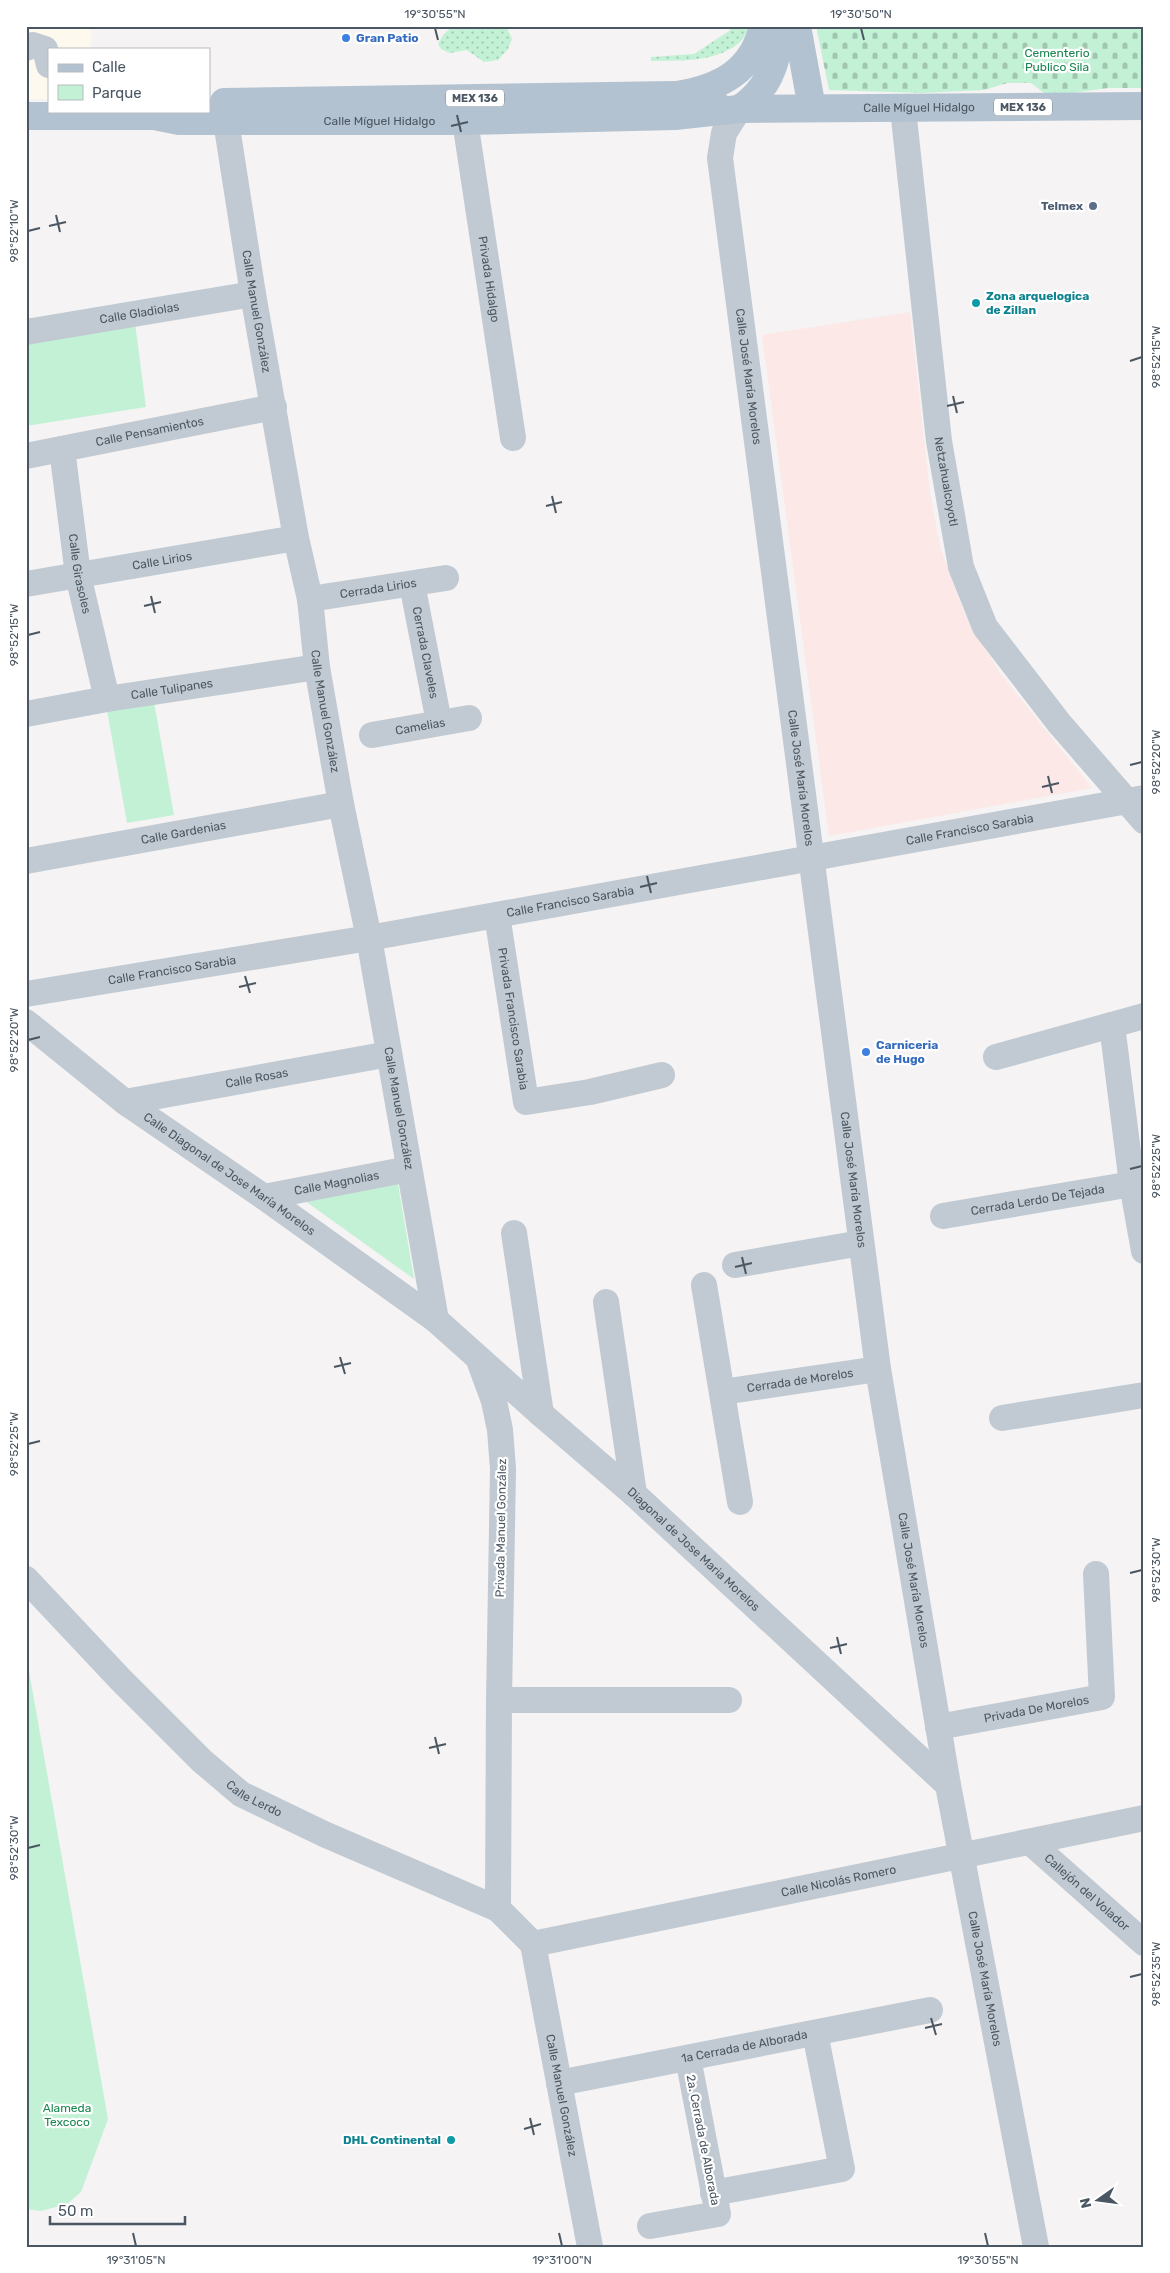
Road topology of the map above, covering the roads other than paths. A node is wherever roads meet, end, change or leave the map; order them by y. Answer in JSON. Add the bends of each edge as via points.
{"nodes":[{"id":1,"x":780,"y":28,"type":"edge"},
{"id":2,"x":26,"y":48,"type":"edge"},
{"id":3,"x":48,"y":61,"type":"edge"},
{"id":4,"x":674,"y":95,"type":"junction"},
{"id":5,"x":1144,"y":106,"type":"edge"},
{"id":6,"x":219,"y":108,"type":"edge"},
{"id":7,"x":732,"y":109,"type":"junction"},
{"id":8,"x":799,"y":109,"type":"junction"},
{"id":9,"x":903,"y":109,"type":"junction"},
{"id":10,"x":207,"y":112,"type":"edge"},
{"id":11,"x":54,"y":114,"type":"edge"},
{"id":12,"x":159,"y":114,"type":"edge"},
{"id":13,"x":26,"y":116,"type":"edge"},
{"id":14,"x":465,"y":120,"type":"junction"},
{"id":15,"x":254,"y":294,"type":"junction"},
{"id":16,"x":26,"y":332,"type":"edge"},
{"id":17,"x":274,"y":406,"type":"junction"},
{"id":18,"x":513,"y":438,"type":"dead end"},
{"id":19,"x":62,"y":448,"type":"junction"},
{"id":20,"x":26,"y":456,"type":"edge"},
{"id":21,"x":296,"y":538,"type":"junction"},
{"id":22,"x":78,"y":575,"type":"junction"},
{"id":23,"x":446,"y":578,"type":"dead end"},
{"id":24,"x":26,"y":584,"type":"edge"},
{"id":25,"x":412,"y":584,"type":"junction"},
{"id":26,"x":310,"y":599,"type":"junction"},
{"id":27,"x":317,"y":667,"type":"junction"},
{"id":28,"x":107,"y":698,"type":"junction"},
{"id":29,"x":26,"y":714,"type":"edge"},
{"id":30,"x":469,"y":718,"type":"dead end"},
{"id":31,"x":439,"y":722,"type":"junction"},
{"id":32,"x":372,"y":735,"type":"dead end"},
{"id":33,"x":1135,"y":799,"type":"edge"},
{"id":34,"x":341,"y":804,"type":"junction"},
{"id":35,"x":1144,"y":821,"type":"edge"},
{"id":36,"x":811,"y":858,"type":"junction"},
{"id":37,"x":26,"y":861,"type":"edge"},
{"id":38,"x":497,"y":915,"type":"junction"},
{"id":39,"x":369,"y":938,"type":"junction"},
{"id":40,"x":26,"y":994,"type":"edge"},
{"id":41,"x":1144,"y":1016,"type":"edge"},
{"id":42,"x":26,"y":1022,"type":"edge"},
{"id":43,"x":1112,"y":1025,"type":"junction"},
{"id":44,"x":389,"y":1054,"type":"junction"},
{"id":45,"x":996,"y":1057,"type":"dead end"},
{"id":46,"x":662,"y":1075,"type":"dead end"},
{"id":47,"x":125,"y":1102,"type":"junction"},
{"id":48,"x":409,"y":1169,"type":"junction"},
{"id":49,"x":1132,"y":1184,"type":"junction"},
{"id":50,"x":264,"y":1197,"type":"junction"},
{"id":51,"x":943,"y":1216,"type":"dead end"},
{"id":52,"x":514,"y":1233,"type":"dead end"},
{"id":53,"x":861,"y":1243,"type":"junction"},
{"id":54,"x":1144,"y":1251,"type":"edge"},
{"id":55,"x":735,"y":1265,"type":"dead end"},
{"id":56,"x":704,"y":1285,"type":"dead end"},
{"id":57,"x":606,"y":1302,"type":"dead end"},
{"id":58,"x":436,"y":1320,"type":"junction"},
{"id":59,"x":479,"y":1360,"type":"junction"},
{"id":60,"x":878,"y":1369,"type":"junction"},
{"id":61,"x":722,"y":1392,"type":"junction"},
{"id":62,"x":1144,"y":1395,"type":"edge"},
{"id":63,"x":541,"y":1414,"type":"junction"},
{"id":64,"x":1002,"y":1418,"type":"dead end"},
{"id":65,"x":634,"y":1494,"type":"junction"},
{"id":66,"x":740,"y":1502,"type":"dead end"},
{"id":67,"x":1096,"y":1574,"type":"dead end"},
{"id":68,"x":26,"y":1579,"type":"edge"},
{"id":69,"x":499,"y":1700,"type":"junction"},
{"id":70,"x":729,"y":1700,"type":"dead end"},
{"id":71,"x":938,"y":1727,"type":"junction"},
{"id":72,"x":948,"y":1785,"type":"junction"},
{"id":73,"x":1144,"y":1818,"type":"edge"},
{"id":74,"x":1030,"y":1842,"type":"junction"},
{"id":75,"x":961,"y":1857,"type":"junction"},
{"id":76,"x":498,"y":1909,"type":"junction"},
{"id":77,"x":1144,"y":1943,"type":"edge"},
{"id":78,"x":533,"y":1944,"type":"junction"},
{"id":79,"x":930,"y":2010,"type":"dead end"},
{"id":80,"x":815,"y":2033,"type":"junction"},
{"id":81,"x":688,"y":2058,"type":"junction"},
{"id":82,"x":559,"y":2083,"type":"junction"},
{"id":83,"x":713,"y":2193,"type":"junction"},
{"id":84,"x":650,"y":2226,"type":"dead end"},
{"id":85,"x":590,"y":2247,"type":"edge"},
{"id":86,"x":1036,"y":2247,"type":"edge"}],
"edges":[{"from":1,"to":4,"type":"main road","via":[[739,69],[702,89]]},
{"from":1,"to":7,"type":"main road","via":[[775,65],[767,82],[755,98]]},
{"from":1,"to":8,"type":"main road"},
{"from":2,"to":3,"type":"street","via":[[33,45],[45,49]]},
{"from":4,"to":6,"type":"main road","name":"Calle Míguel Hidalgo","number":"MEX 136"},
{"from":4,"to":7,"type":"main road","name":"Calle Míguel Hidalgo","number":"MEX 136"},
{"from":5,"to":9,"type":"main road","name":"Calle Míguel Hidalgo","number":"MEX 136"},
{"from":6,"to":14,"type":"main road","name":"Calle Míguel Hidalgo","number":"MEX 136"},
{"from":6,"to":15,"type":"street","name":"Calle Manuel González"},
{"from":7,"to":8,"type":"main road","name":"Calle Míguel Hidalgo","number":"MEX 136"},
{"from":7,"to":14,"type":"main road","name":"Calle Míguel Hidalgo","number":"MEX 136","via":[[675,116]]},
{"from":7,"to":36,"type":"street","name":"Calle José María Morelos","via":[[720,158]]},
{"from":8,"to":9,"type":"main road","name":"Calle Míguel Hidalgo","number":"MEX 136"},
{"from":9,"to":33,"type":"street","name":"Netzahualcoyotl","via":[[939,441],[961,567],[985,627],[1059,723]]},
{"from":10,"to":12,"type":"main road","name":"Calle Míguel Hidalgo","number":"MEX 136","via":[[179,121]]},
{"from":11,"to":12,"type":"main road","name":"Calle Míguel Hidalgo","number":"MEX 136"},
{"from":11,"to":13,"type":"main road","name":"Calle Míguel Hidalgo","number":"MEX 136"},
{"from":14,"to":18,"type":"street","name":"Privada Hidalgo"},
{"from":15,"to":16,"type":"street","name":"Calle Gladiolas"},
{"from":15,"to":17,"type":"street","name":"Calle Manuel González"},
{"from":17,"to":19,"type":"street","name":"Calle Pensamientos"},
{"from":17,"to":21,"type":"street","name":"Calle Manuel González"},
{"from":19,"to":20,"type":"street","name":"Calle Pensamientos"},
{"from":19,"to":22,"type":"street","name":"Calle Girasoles"},
{"from":21,"to":22,"type":"street","name":"Calle Lirios"},
{"from":21,"to":26,"type":"street","name":"Calle Manuel González"},
{"from":22,"to":24,"type":"street","name":"Calle Lirios"},
{"from":22,"to":28,"type":"street","name":"Calle Girasoles"},
{"from":23,"to":25,"type":"street","name":"Cerrada Lirios"},
{"from":25,"to":26,"type":"street","name":"Cerrada Lirios"},
{"from":25,"to":31,"type":"street","name":"Cerrada Claveles"},
{"from":26,"to":27,"type":"street","name":"Calle Manuel González"},
{"from":27,"to":28,"type":"street","name":"Calle Tulipanes"},
{"from":27,"to":34,"type":"street","name":"Calle Manuel González"},
{"from":28,"to":29,"type":"street","name":"Calle Tulipanes"},
{"from":30,"to":31,"type":"street","name":"Camelias"},
{"from":31,"to":32,"type":"street","name":"Camelias"},
{"from":33,"to":35,"type":"street","name":"Netzahualcoyotl"},
{"from":33,"to":36,"type":"street","name":"Calle Francisco Sarabia"},
{"from":34,"to":37,"type":"street","name":"Calle Gardenias"},
{"from":34,"to":39,"type":"street","name":"Calle Manuel González"},
{"from":36,"to":38,"type":"street","name":"Calle Francisco Sarabia"},
{"from":36,"to":53,"type":"street","name":"Calle José María Morelos"},
{"from":38,"to":39,"type":"street","name":"Calle Francisco Sarabia"},
{"from":38,"to":46,"type":"street","name":"Privada Francisco Sarabia","via":[[526,1102],[590,1092]]},
{"from":39,"to":40,"type":"street","name":"Calle Francisco Sarabia"},
{"from":39,"to":44,"type":"street","name":"Calle Manuel González"},
{"from":41,"to":43,"type":"street"},
{"from":42,"to":47,"type":"street","name":"Calle Diagonal de Jose María Morelos"},
{"from":43,"to":45,"type":"street"},
{"from":43,"to":49,"type":"street"},
{"from":44,"to":47,"type":"street","name":"Calle Rosas"},
{"from":44,"to":48,"type":"street","name":"Calle Manuel González"},
{"from":47,"to":50,"type":"street","name":"Calle Diagonal de Jose María Morelos"},
{"from":48,"to":50,"type":"street","name":"Calle Magnolias"},
{"from":48,"to":58,"type":"street","name":"Calle Manuel González"},
{"from":49,"to":51,"type":"street","name":"Cerrada Lerdo De Tejada"},
{"from":49,"to":54,"type":"street"},
{"from":50,"to":58,"type":"street","name":"Calle Diagonal de Jose María Morelos"},
{"from":52,"to":63,"type":"street"},
{"from":53,"to":55,"type":"street"},
{"from":53,"to":60,"type":"street","name":"Calle José María Morelos"},
{"from":56,"to":61,"type":"street"},
{"from":57,"to":65,"type":"street"},
{"from":58,"to":59,"type":"street","name":"Diagonal de Jose Maria Morelos"},
{"from":59,"to":63,"type":"street","name":"Diagonal de Jose Maria Morelos"},
{"from":59,"to":69,"type":"street","name":"Privada Manuel González","via":[[494,1400],[503,1469]]},
{"from":60,"to":61,"type":"street","name":"Cerrada de Morelos"},
{"from":60,"to":71,"type":"street","name":"Calle José María Morelos"},
{"from":61,"to":66,"type":"street"},
{"from":62,"to":64,"type":"street"},
{"from":63,"to":65,"type":"street","name":"Diagonal de Jose Maria Morelos"},
{"from":65,"to":72,"type":"street","name":"Diagonal de Jose Maria Morelos"},
{"from":67,"to":71,"type":"street","name":"Privada De Morelos","via":[[1102,1697]]},
{"from":68,"to":76,"type":"street","name":"Calle Lerdo","via":[[202,1761],[241,1794],[324,1834]]},
{"from":69,"to":70,"type":"street"},
{"from":69,"to":76,"type":"street","name":"Privada Manuel González"},
{"from":71,"to":72,"type":"street","name":"Calle José María Morelos"},
{"from":72,"to":75,"type":"street","name":"Calle José María Morelos"},
{"from":73,"to":74,"type":"street","name":"Calle Nicolás Romero"},
{"from":74,"to":75,"type":"street","name":"Calle Nicolás Romero"},
{"from":74,"to":77,"type":"street","name":"Callejón del Volador"},
{"from":75,"to":78,"type":"street","name":"Calle Nicolás Romero"},
{"from":75,"to":86,"type":"street","name":"Calle José María Morelos"},
{"from":76,"to":78,"type":"street","name":"Calle Lerdo"},
{"from":78,"to":82,"type":"street","name":"Calle Manuel González"},
{"from":79,"to":80,"type":"street","name":"1a Cerrada de Alborada"},
{"from":80,"to":81,"type":"street","name":"1a Cerrada de Alborada"},
{"from":80,"to":83,"type":"street","via":[[842,2169]]},
{"from":81,"to":82,"type":"street","name":"1a Cerrada de Alborada"},
{"from":81,"to":83,"type":"street","name":"2a. Cerrada de Alborada"},
{"from":82,"to":85,"type":"street","name":"Calle Manuel González"},
{"from":83,"to":84,"type":"street","name":"2a. Cerrada de Alborada","via":[[718,2214]]}]}
